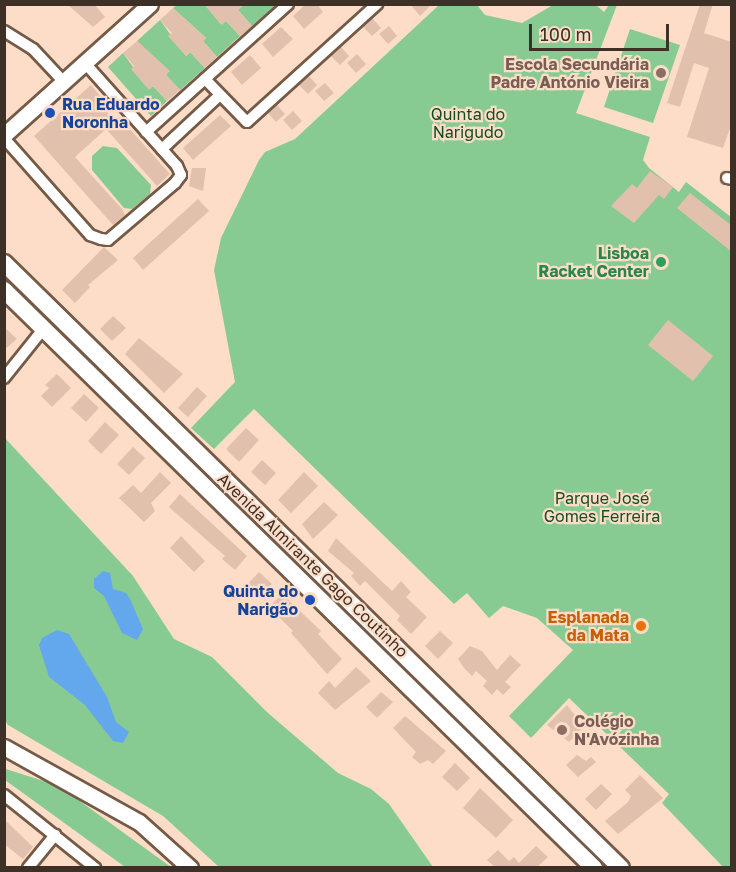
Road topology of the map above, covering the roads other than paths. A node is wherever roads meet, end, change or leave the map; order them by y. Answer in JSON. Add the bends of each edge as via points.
{"nodes":[{"id":1,"x":150,"y":4,"type":"edge"},
{"id":2,"x":288,"y":4,"type":"edge"},
{"id":3,"x":377,"y":4,"type":"edge"},
{"id":4,"x":4,"y":31,"type":"edge"},
{"id":5,"x":85,"y":63,"type":"junction"},
{"id":6,"x":205,"y":79,"type":"junction"},
{"id":7,"x":64,"y":82,"type":"junction"},
{"id":8,"x":220,"y":95,"type":"junction"},
{"id":9,"x":146,"y":132,"type":"junction"},
{"id":10,"x":4,"y":136,"type":"edge"},
{"id":11,"x":162,"y":149,"type":"junction"},
{"id":12,"x":4,"y":263,"type":"edge"},
{"id":13,"x":4,"y":290,"type":"edge"},
{"id":14,"x":44,"y":328,"type":"junction"},
{"id":15,"x":4,"y":378,"type":"edge"},
{"id":16,"x":333,"y":585,"type":"junction"},
{"id":17,"x":320,"y":598,"type":"junction"},
{"id":18,"x":347,"y":599,"type":"junction"},
{"id":19,"x":334,"y":613,"type":"junction"},
{"id":20,"x":4,"y":747,"type":"edge"},
{"id":21,"x":4,"y":795,"type":"edge"},
{"id":22,"x":55,"y":835,"type":"junction"},
{"id":23,"x":28,"y":867,"type":"edge"},
{"id":24,"x":95,"y":867,"type":"edge"},
{"id":25,"x":190,"y":867,"type":"edge"},
{"id":26,"x":594,"y":867,"type":"edge"},
{"id":27,"x":621,"y":867,"type":"edge"}],
"edges":[{"from":1,"to":5,"type":"street"},
{"from":2,"to":6,"type":"street"},
{"from":3,"to":8,"type":"street","via":[[247,122]]},
{"from":4,"to":7,"type":"street","via":[[33,49]]},
{"from":5,"to":7,"type":"street"},
{"from":5,"to":9,"type":"street"},
{"from":6,"to":8,"type":"street"},
{"from":6,"to":9,"type":"street"},
{"from":7,"to":10,"type":"street"},
{"from":8,"to":11,"type":"street"},
{"from":9,"to":11,"type":"street"},
{"from":10,"to":11,"type":"street","via":[[90,235],[108,240],[181,175]]},
{"from":12,"to":16,"type":"main road","name":"Avenida Almirante Gago Coutinho"},
{"from":13,"to":14,"type":"main road","name":"Avenida Almirante Gago Coutinho"},
{"from":14,"to":15,"type":"street"},
{"from":14,"to":17,"type":"main road","name":"Avenida Almirante Gago Coutinho"},
{"from":16,"to":17,"type":"main road"},
{"from":16,"to":18,"type":"main road","name":"Avenida Almirante Gago Coutinho"},
{"from":17,"to":19,"type":"main road","name":"Avenida Almirante Gago Coutinho"},
{"from":18,"to":19,"type":"main road"},
{"from":18,"to":27,"type":"main road","name":"Avenida Almirante Gago Coutinho"},
{"from":19,"to":26,"type":"main road","name":"Avenida Almirante Gago Coutinho"},
{"from":20,"to":25,"type":"street","via":[[139,822]]},
{"from":21,"to":22,"type":"street"},
{"from":22,"to":23,"type":"street"},
{"from":22,"to":24,"type":"street"}]}
